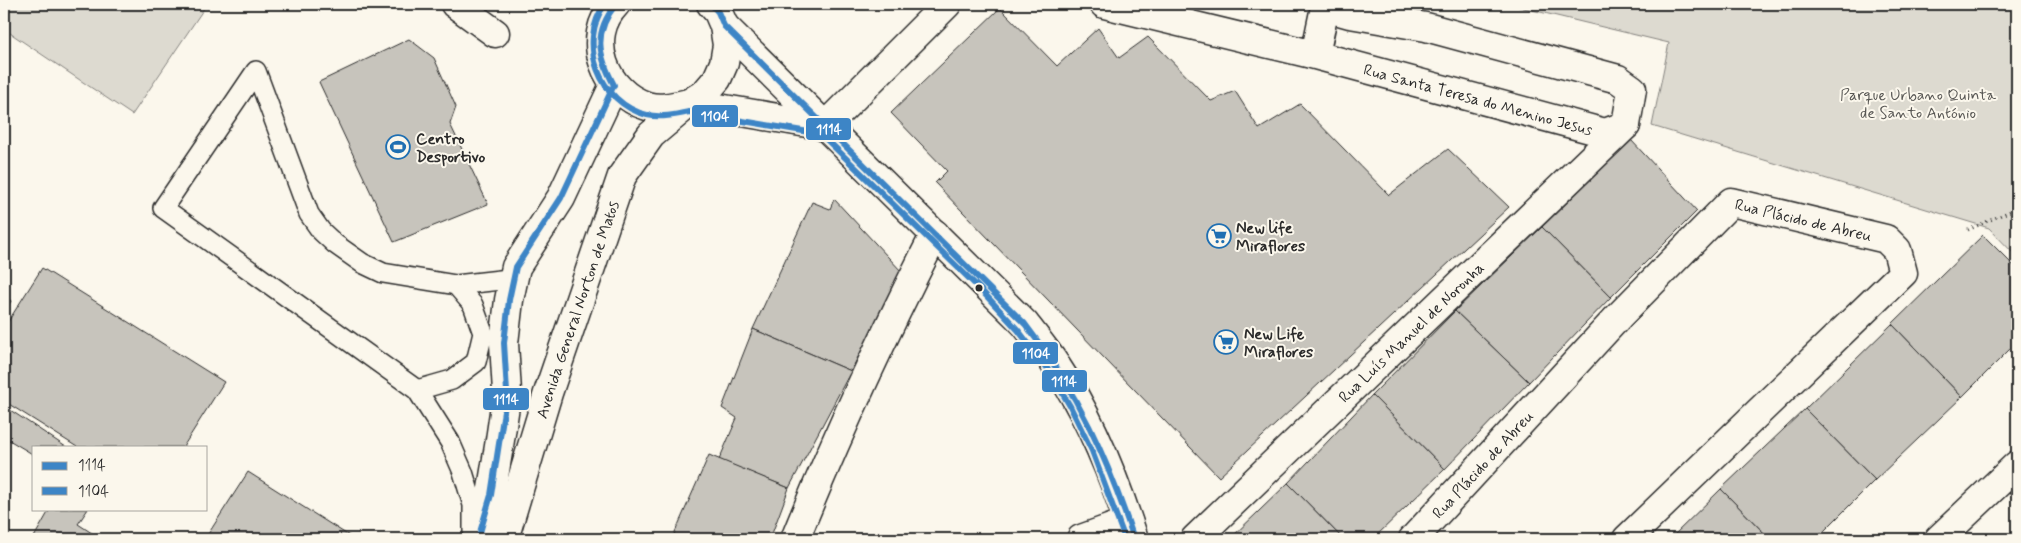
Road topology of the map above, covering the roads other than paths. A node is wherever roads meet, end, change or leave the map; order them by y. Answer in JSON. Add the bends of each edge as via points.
{"nodes":[{"id":1,"x":455,"y":4,"type":"edge"},
{"id":2,"x":616,"y":4,"type":"edge"},
{"id":3,"x":947,"y":4,"type":"edge"},
{"id":4,"x":1104,"y":4,"type":"edge"},
{"id":5,"x":718,"y":15,"type":"edge"},
{"id":6,"x":495,"y":33,"type":"dead end"},
{"id":7,"x":1315,"y":55,"type":"junction"},
{"id":8,"x":614,"y":85,"type":"junction"},
{"id":9,"x":689,"y":102,"type":"junction"},
{"id":10,"x":1626,"y":125,"type":"junction"},
{"id":11,"x":825,"y":126,"type":"junction"},
{"id":12,"x":935,"y":234,"type":"junction"},
{"id":13,"x":516,"y":267,"type":"junction"},
{"id":14,"x":456,"y":286,"type":"junction"},
{"id":15,"x":417,"y":390,"type":"junction"},
{"id":16,"x":2017,"y":465,"type":"edge"},
{"id":17,"x":1131,"y":531,"type":"edge"},
{"id":18,"x":473,"y":539,"type":"edge"},
{"id":19,"x":478,"y":539,"type":"edge"},
{"id":20,"x":504,"y":539,"type":"edge"},
{"id":21,"x":796,"y":539,"type":"edge"},
{"id":22,"x":1081,"y":539,"type":"edge"},
{"id":23,"x":1195,"y":539,"type":"edge"},
{"id":24,"x":1413,"y":539,"type":"edge"},
{"id":25,"x":1627,"y":539,"type":"edge"},
{"id":26,"x":1939,"y":539,"type":"edge"}],
"edges":[{"from":1,"to":6,"type":"street"},
{"from":2,"to":8,"type":"street","name":"Avenida General Norton de Matos","via":[[603,27],[600,47],[604,67]]},
{"from":3,"to":11,"type":"street"},
{"from":4,"to":7,"type":"street","name":"Rua Santa Teresa do Menino Jesus"},
{"from":5,"to":9,"type":"street","name":"Avenida General Norton de Matos","via":[[727,45],[724,63],[717,79],[705,93]]},
{"from":5,"to":11,"type":"street"},
{"from":7,"to":10,"type":"street","name":"Rua Santa Teresa do Menino Jesus","via":[[1606,133]]},
{"from":7,"to":10,"type":"street","via":[[1325,7],[1426,27],[1618,79],[1632,89]]},
{"from":8,"to":9,"type":"street","name":"Avenida General Norton de Matos","via":[[629,98],[649,107],[669,108]]},
{"from":8,"to":13,"type":"street","via":[[561,198]]},
{"from":9,"to":11,"type":"street"},
{"from":9,"to":20,"type":"street","name":"Avenida General Norton de Matos","via":[[652,135],[622,176],[548,392]]},
{"from":10,"to":23,"type":"street","name":"Rua Luís Manuel de Noronha"},
{"from":11,"to":12,"type":"street"},
{"from":12,"to":17,"type":"street","via":[[1025,324],[1055,364],[1100,448]]},
{"from":12,"to":21,"type":"street","via":[[893,316],[828,458]]},
{"from":13,"to":14,"type":"lane","via":[[509,279]]},
{"from":13,"to":19,"type":"street","via":[[504,343],[507,392],[491,494]]},
{"from":14,"to":15,"type":"lane","via":[[474,305],[483,333],[476,362],[452,380]]},
{"from":14,"to":15,"type":"lane","via":[[383,273],[335,244],[321,231],[309,214],[256,71],[163,208]]},
{"from":15,"to":18,"type":"lane","via":[[450,442],[463,472],[473,505]]},
{"from":16,"to":26,"type":"street"},
{"from":17,"to":22,"type":"street"},
{"from":24,"to":25,"type":"street","name":"Rua Plácido de Abreu","via":[[1618,316],[1731,202],[1886,239],[1897,250],[1903,273]]}]}
